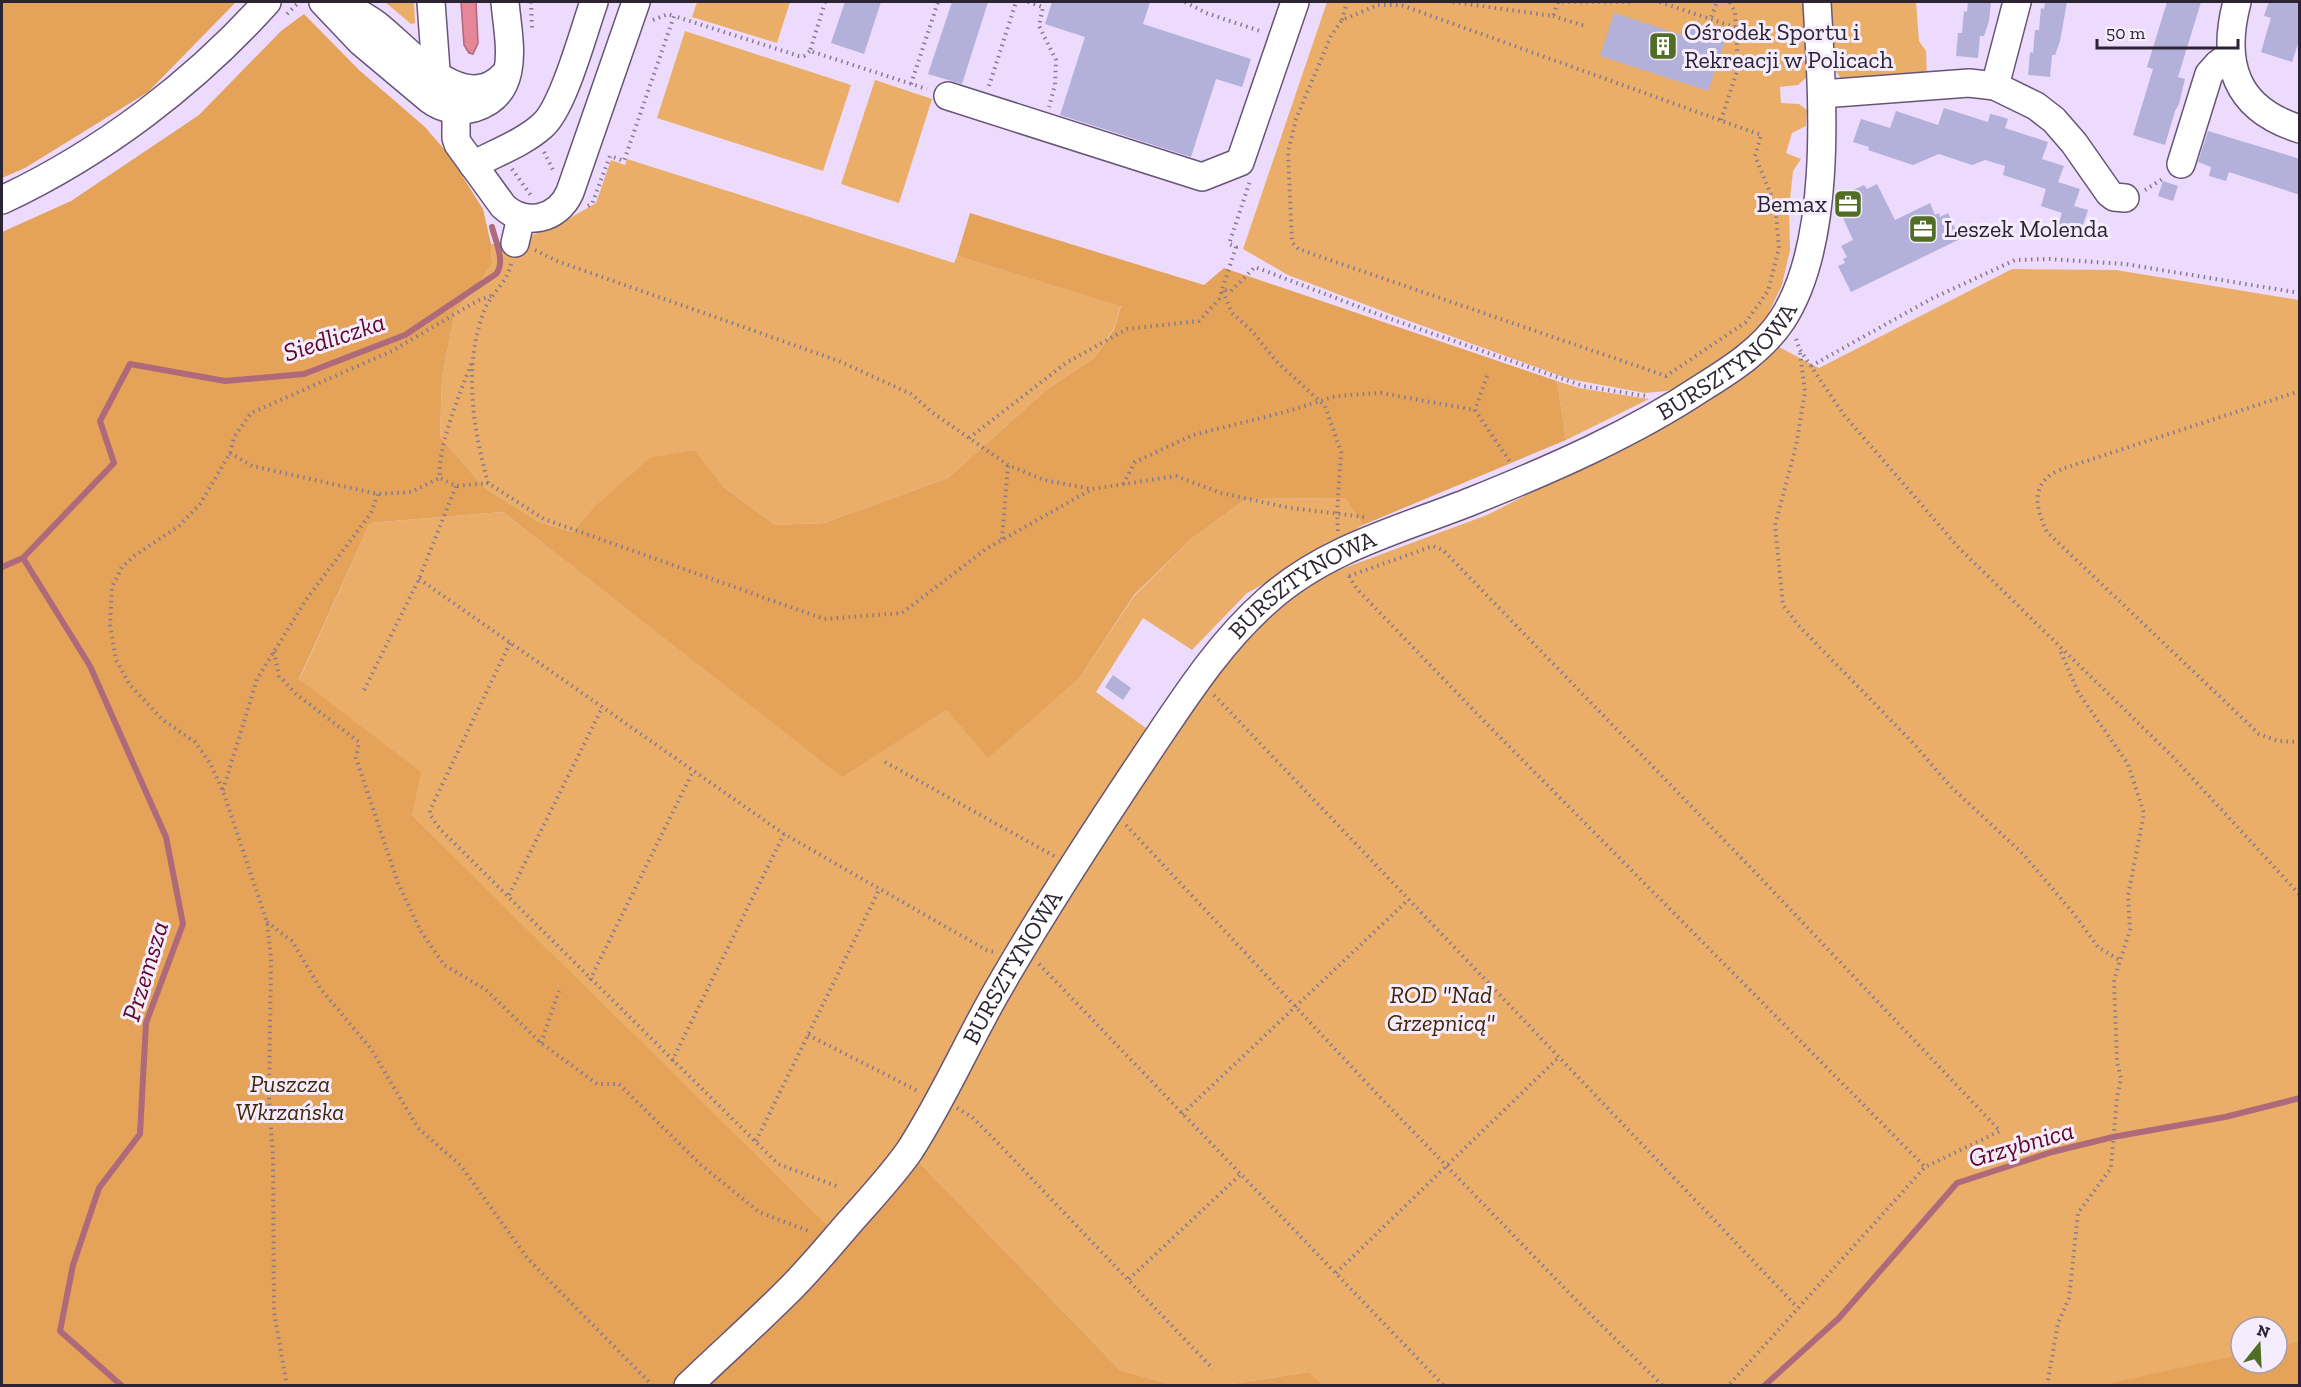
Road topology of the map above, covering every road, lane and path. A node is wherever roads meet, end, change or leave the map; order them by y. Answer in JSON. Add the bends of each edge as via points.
{"nodes":[{"id":1,"x":266,"y":2,"type":"edge"},
{"id":2,"x":323,"y":2,"type":"edge"},
{"id":3,"x":338,"y":2,"type":"edge"},
{"id":4,"x":431,"y":2,"type":"edge"},
{"id":5,"x":506,"y":2,"type":"edge"},
{"id":6,"x":594,"y":2,"type":"edge"},
{"id":7,"x":825,"y":2,"type":"edge"},
{"id":8,"x":938,"y":2,"type":"edge"},
{"id":9,"x":1016,"y":2,"type":"edge"},
{"id":10,"x":1028,"y":2,"type":"edge"},
{"id":11,"x":1185,"y":2,"type":"edge"},
{"id":12,"x":1295,"y":2,"type":"edge"},
{"id":13,"x":1347,"y":2,"type":"edge"},
{"id":14,"x":1453,"y":2,"type":"edge"},
{"id":15,"x":1631,"y":2,"type":"edge"},
{"id":16,"x":1660,"y":2,"type":"edge"},
{"id":17,"x":1717,"y":2,"type":"edge"},
{"id":18,"x":1730,"y":2,"type":"edge"},
{"id":19,"x":2017,"y":2,"type":"edge"},
{"id":20,"x":2237,"y":2,"type":"edge"},
{"id":21,"x":645,"y":11,"type":"edge"},
{"id":22,"x":1823,"y":15,"type":"edge"},
{"id":23,"x":674,"y":16,"type":"junction"},
{"id":24,"x":1553,"y":16,"type":"junction"},
{"id":25,"x":1711,"y":18,"type":"junction"},
{"id":26,"x":1342,"y":20,"type":"junction"},
{"id":27,"x":1585,"y":26,"type":"dead end"},
{"id":28,"x":1707,"y":28,"type":"dead end"},
{"id":29,"x":1737,"y":28,"type":"junction"},
{"id":30,"x":1283,"y":38,"type":"junction"},
{"id":31,"x":810,"y":51,"type":"junction"},
{"id":32,"x":2230,"y":55,"type":"junction"},
{"id":33,"x":510,"y":64,"type":"junction"},
{"id":34,"x":436,"y":75,"type":"junction"},
{"id":35,"x":911,"y":84,"type":"junction"},
{"id":36,"x":1995,"y":86,"type":"junction"},
{"id":37,"x":1822,"y":94,"type":"junction"},
{"id":38,"x":948,"y":96,"type":"joint"},
{"id":39,"x":982,"y":107,"type":"junction"},
{"id":40,"x":455,"y":110,"type":"junction"},
{"id":41,"x":1720,"y":120,"type":"junction"},
{"id":42,"x":1044,"y":127,"type":"junction"},
{"id":43,"x":2300,"y":129,"type":"edge"},
{"id":44,"x":533,"y":133,"type":"junction"},
{"id":45,"x":624,"y":161,"type":"dead end"},
{"id":46,"x":508,"y":162,"type":"dead end"},
{"id":47,"x":2181,"y":164,"type":"joint"},
{"id":48,"x":473,"y":165,"type":"junction"},
{"id":49,"x":555,"y":175,"type":"dead end"},
{"id":50,"x":1251,"y":177,"type":"dead end"},
{"id":51,"x":2125,"y":198,"type":"joint"},
{"id":52,"x":2,"y":200,"type":"edge"},
{"id":53,"x":523,"y":219,"type":"junction"},
{"id":54,"x":1222,"y":291,"type":"junction"},
{"id":55,"x":2300,"y":293,"type":"edge"},
{"id":56,"x":492,"y":296,"type":"junction"},
{"id":57,"x":1794,"y":296,"type":"junction"},
{"id":58,"x":1800,"y":350,"type":"junction"},
{"id":59,"x":473,"y":357,"type":"junction"},
{"id":60,"x":1810,"y":366,"type":"junction"},
{"id":61,"x":1487,"y":376,"type":"dead end"},
{"id":62,"x":2300,"y":392,"type":"edge"},
{"id":63,"x":1651,"y":397,"type":"dead end"},
{"id":64,"x":1319,"y":400,"type":"junction"},
{"id":65,"x":1475,"y":410,"type":"junction"},
{"id":66,"x":969,"y":438,"type":"junction"},
{"id":67,"x":230,"y":453,"type":"junction"},
{"id":68,"x":1008,"y":465,"type":"junction"},
{"id":69,"x":440,"y":478,"type":"junction"},
{"id":70,"x":1523,"y":480,"type":"junction"},
{"id":71,"x":489,"y":483,"type":"junction"},
{"id":72,"x":1123,"y":484,"type":"junction"},
{"id":73,"x":456,"y":486,"type":"junction"},
{"id":74,"x":1092,"y":489,"type":"junction"},
{"id":75,"x":378,"y":494,"type":"junction"},
{"id":76,"x":1336,"y":513,"type":"junction"},
{"id":77,"x":1373,"y":518,"type":"dead end"},
{"id":78,"x":1002,"y":539,"type":"junction"},
{"id":79,"x":1345,"y":565,"type":"junction"},
{"id":80,"x":419,"y":579,"type":"junction"},
{"id":81,"x":1338,"y":579,"type":"dead end"},
{"id":82,"x":510,"y":643,"type":"junction"},
{"id":83,"x":2058,"y":644,"type":"junction"},
{"id":84,"x":274,"y":652,"type":"junction"},
{"id":85,"x":1219,"y":686,"type":"dead end"},
{"id":86,"x":364,"y":690,"type":"dead end"},
{"id":87,"x":602,"y":708,"type":"junction"},
{"id":88,"x":2300,"y":742,"type":"edge"},
{"id":89,"x":885,"y":762,"type":"dead end"},
{"id":90,"x":693,"y":771,"type":"junction"},
{"id":91,"x":223,"y":791,"type":"junction"},
{"id":92,"x":1121,"y":820,"type":"dead end"},
{"id":93,"x":784,"y":834,"type":"junction"},
{"id":94,"x":1056,"y":857,"type":"dead end"},
{"id":95,"x":879,"y":890,"type":"junction"},
{"id":96,"x":2300,"y":895,"type":"edge"},
{"id":97,"x":509,"y":896,"type":"junction"},
{"id":98,"x":1408,"y":900,"type":"junction"},
{"id":99,"x":267,"y":922,"type":"junction"},
{"id":100,"x":994,"y":952,"type":"dead end"},
{"id":101,"x":1033,"y":958,"type":"dead end"},
{"id":102,"x":2121,"y":961,"type":"junction"},
{"id":103,"x":591,"y":980,"type":"junction"},
{"id":104,"x":559,"y":991,"type":"dead end"},
{"id":105,"x":1296,"y":1006,"type":"junction"},
{"id":106,"x":808,"y":1035,"type":"junction"},
{"id":107,"x":541,"y":1043,"type":"junction"},
{"id":108,"x":1558,"y":1058,"type":"junction"},
{"id":109,"x":672,"y":1061,"type":"junction"},
{"id":110,"x":929,"y":1096,"type":"dead end"},
{"id":111,"x":952,"y":1104,"type":"dead end"},
{"id":112,"x":1182,"y":1114,"type":"junction"},
{"id":113,"x":756,"y":1141,"type":"junction"},
{"id":114,"x":1447,"y":1166,"type":"junction"},
{"id":115,"x":1925,"y":1167,"type":"junction"},
{"id":116,"x":1240,"y":1174,"type":"junction"},
{"id":117,"x":838,"y":1187,"type":"dead end"},
{"id":118,"x":834,"y":1241,"type":"junction"},
{"id":119,"x":1336,"y":1274,"type":"junction"},
{"id":120,"x":1129,"y":1280,"type":"junction"},
{"id":121,"x":1798,"y":1308,"type":"junction"},
{"id":122,"x":1212,"y":1369,"type":"dead end"},
{"id":123,"x":287,"y":1386,"type":"edge"},
{"id":124,"x":654,"y":1386,"type":"edge"},
{"id":125,"x":688,"y":1386,"type":"edge"},
{"id":126,"x":1444,"y":1386,"type":"edge"},
{"id":127,"x":1663,"y":1386,"type":"edge"},
{"id":128,"x":1728,"y":1386,"type":"edge"},
{"id":129,"x":2047,"y":1386,"type":"edge"}],
"edges":[{"from":1,"to":52,"type":"street","via":[[213,57],[148,112],[51,175]]},
{"from":2,"to":40,"type":"street","via":[[361,42],[429,99]]},
{"from":3,"to":34,"type":"street","via":[[376,24]]},
{"from":4,"to":34,"type":"street"},
{"from":5,"to":33,"type":"street"},
{"from":6,"to":44,"type":"street","via":[[556,109]]},
{"from":7,"to":31,"type":"path"},
{"from":8,"to":35,"type":"path"},
{"from":9,"to":39,"type":"path"},
{"from":10,"to":42,"type":"path","via":[[1043,7],[1039,26],[1056,60],[1055,85]]},
{"from":11,"to":30,"type":"path","via":[[1206,13]]},
{"from":12,"to":30,"type":"street"},
{"from":13,"to":26,"type":"path"},
{"from":14,"to":24,"type":"path"},
{"from":15,"to":24,"type":"path","via":[[1558,2]]},
{"from":16,"to":25,"type":"path"},
{"from":17,"to":25,"type":"path"},
{"from":18,"to":29,"type":"path"},
{"from":19,"to":36,"type":"street"},
{"from":20,"to":32,"type":"street"},
{"from":21,"to":23,"type":"path"},
{"from":21,"to":53,"type":"street","via":[[568,197],[558,210],[545,217]]},
{"from":22,"to":37,"type":"street","name":"BURSZTYNOWA"},
{"from":23,"to":31,"type":"path","via":[[799,56]]},
{"from":23,"to":45,"type":"path"},
{"from":24,"to":27,"type":"path"},
{"from":25,"to":28,"type":"path"},
{"from":25,"to":29,"type":"path"},
{"from":26,"to":41,"type":"path","via":[[1377,5],[1401,5]]},
{"from":26,"to":41,"type":"path","via":[[1312,77],[1288,152],[1292,242],[1298,249],[1666,376],[1746,321],[1768,291],[1777,256],[1775,204],[1755,156],[1761,135]]},
{"from":29,"to":41,"type":"path","via":[[1738,68]]},
{"from":30,"to":42,"type":"street","via":[[1240,162],[1202,177]]},
{"from":31,"to":35,"type":"path"},
{"from":32,"to":43,"type":"street","via":[[2244,94],[2260,111]]},
{"from":32,"to":47,"type":"street","via":[[2209,74]]},
{"from":33,"to":34,"type":"street","via":[[499,81],[479,88],[455,86]]},
{"from":33,"to":40,"type":"street","via":[[505,82],[491,99],[477,107]]},
{"from":34,"to":40,"type":"street","via":[[439,99]]},
{"from":35,"to":38,"type":"path"},
{"from":36,"to":37,"type":"street","via":[[1969,83]]},
{"from":36,"to":51,"type":"street","via":[[2036,106],[2054,120],[2109,193]]},
{"from":37,"to":57,"type":"street","name":"BURSZTYNOWA","via":[[1821,165],[1814,232]]},
{"from":38,"to":39,"type":"street"},
{"from":39,"to":42,"type":"street"},
{"from":40,"to":48,"type":"street","via":[[457,141]]},
{"from":44,"to":48,"type":"street"},
{"from":44,"to":49,"type":"path"},
{"from":46,"to":53,"type":"path"},
{"from":47,"to":51,"type":"path"},
{"from":48,"to":53,"type":"street","via":[[501,205]]},
{"from":50,"to":54,"type":"path","via":[[1229,244],[1236,247]]},
{"from":53,"to":56,"type":"path","via":[[508,275]]},
{"from":53,"to":66,"type":"path","via":[[523,244],[557,261],[839,361],[911,394]]},
{"from":54,"to":63,"type":"path","via":[[1231,291],[1256,267],[1583,386]]},
{"from":54,"to":64,"type":"path","via":[[1232,313]]},
{"from":54,"to":66,"type":"path","via":[[1198,321],[1127,329],[1066,363]]},
{"from":55,"to":60,"type":"path","via":[[2125,264],[2015,260],[1931,299]]},
{"from":56,"to":59,"type":"path","via":[[480,324]]},
{"from":56,"to":67,"type":"path","via":[[392,351],[251,413],[234,437]]},
{"from":57,"to":58,"type":"path","via":[[1794,330]]},
{"from":57,"to":70,"type":"street","name":"BURSZTYNOWA","via":[[1784,318],[1768,338],[1736,366],[1625,432]]},
{"from":58,"to":60,"type":"path"},
{"from":58,"to":102,"type":"path","via":[[1805,392],[1796,446],[1775,525],[1783,604],[1798,625],[1950,786],[2024,855],[2098,947]]},
{"from":59,"to":69,"type":"path","via":[[447,433]]},
{"from":59,"to":71,"type":"path","via":[[471,396]]},
{"from":60,"to":83,"type":"path","via":[[1844,415],[1958,547]]},
{"from":61,"to":65,"type":"path"},
{"from":62,"to":88,"type":"path","via":[[2066,468],[2048,476],[2037,498],[2047,532],[2259,734],[2278,741]]},
{"from":64,"to":65,"type":"path","via":[[1381,393]]},
{"from":64,"to":72,"type":"path","via":[[1193,435],[1135,462]]},
{"from":64,"to":76,"type":"path","via":[[1325,406],[1341,452]]},
{"from":65,"to":70,"type":"path"},
{"from":66,"to":68,"type":"path"},
{"from":67,"to":75,"type":"path","via":[[252,466]]},
{"from":67,"to":91,"type":"path","via":[[200,504],[179,526],[122,567],[112,588],[110,625],[116,660],[130,685],[163,720],[195,742]]},
{"from":68,"to":74,"type":"path","via":[[1044,480]]},
{"from":68,"to":78,"type":"path"},
{"from":69,"to":73,"type":"path"},
{"from":69,"to":75,"type":"path","via":[[411,492]]},
{"from":70,"to":79,"type":"street","name":"BURSZTYNOWA"},
{"from":71,"to":73,"type":"path"},
{"from":71,"to":78,"type":"path","via":[[544,519],[824,619],[902,613]]},
{"from":72,"to":74,"type":"path"},
{"from":72,"to":76,"type":"path","via":[[1176,476],[1221,493]]},
{"from":73,"to":80,"type":"path"},
{"from":74,"to":78,"type":"path"},
{"from":75,"to":84,"type":"path","via":[[371,513],[306,600]]},
{"from":76,"to":77,"type":"path"},
{"from":76,"to":79,"type":"path"},
{"from":79,"to":81,"type":"path"},
{"from":79,"to":115,"type":"path","via":[[1357,590]]},
{"from":79,"to":115,"type":"path","via":[[1433,546],[1443,550],[2000,1131]]},
{"from":79,"to":118,"type":"street","name":"BURSZTYNOWA","via":[[1288,584],[1240,627],[1212,660],[1108,812],[996,992],[908,1152]]},
{"from":80,"to":82,"type":"path"},
{"from":80,"to":86,"type":"path"},
{"from":82,"to":87,"type":"path"},
{"from":82,"to":97,"type":"path","via":[[430,810],[440,829]]},
{"from":83,"to":96,"type":"path","via":[[2172,756]]},
{"from":83,"to":102,"type":"path","via":[[2078,693],[2128,764],[2144,813],[2128,896],[2130,930]]},
{"from":84,"to":91,"type":"path","via":[[257,679]]},
{"from":84,"to":107,"type":"path","via":[[279,676],[359,742],[356,758],[398,883],[420,930],[444,965],[485,989]]},
{"from":85,"to":98,"type":"path","via":[[1213,694]]},
{"from":87,"to":90,"type":"path"},
{"from":87,"to":97,"type":"path"},
{"from":89,"to":94,"type":"path"},
{"from":90,"to":93,"type":"path"},
{"from":90,"to":103,"type":"path"},
{"from":91,"to":99,"type":"path"},
{"from":92,"to":105,"type":"path"},
{"from":93,"to":95,"type":"path"},
{"from":93,"to":109,"type":"path"},
{"from":95,"to":100,"type":"path"},
{"from":95,"to":106,"type":"path"},
{"from":97,"to":103,"type":"path"},
{"from":98,"to":105,"type":"path"},
{"from":98,"to":108,"type":"path"},
{"from":99,"to":123,"type":"path","via":[[271,958],[269,1098],[274,1312]]},
{"from":99,"to":124,"type":"path","via":[[292,941],[320,988],[371,1049],[418,1128],[461,1166],[528,1259]]},
{"from":101,"to":112,"type":"path"},
{"from":102,"to":129,"type":"path","via":[[2114,981],[2121,1078],[2111,1168],[2078,1214],[2069,1298],[2058,1323]]},
{"from":103,"to":109,"type":"path"},
{"from":104,"to":107,"type":"path"},
{"from":105,"to":112,"type":"path"},
{"from":105,"to":114,"type":"path"},
{"from":106,"to":110,"type":"path"},
{"from":106,"to":113,"type":"path"},
{"from":107,"to":118,"type":"path","via":[[597,1084],[619,1084],[701,1165],[759,1212]]},
{"from":108,"to":114,"type":"path"},
{"from":108,"to":121,"type":"path"},
{"from":109,"to":113,"type":"path"},
{"from":111,"to":120,"type":"path","via":[[972,1117]]},
{"from":112,"to":116,"type":"path"},
{"from":113,"to":117,"type":"path","via":[[778,1164]]},
{"from":114,"to":119,"type":"path"},
{"from":114,"to":127,"type":"path"},
{"from":115,"to":121,"type":"path"},
{"from":116,"to":119,"type":"path"},
{"from":116,"to":120,"type":"path"},
{"from":118,"to":125,"type":"street","name":"BURSZTYNOWA","via":[[788,1292]]},
{"from":119,"to":126,"type":"path"},
{"from":120,"to":122,"type":"path"},
{"from":121,"to":128,"type":"path"}]}
